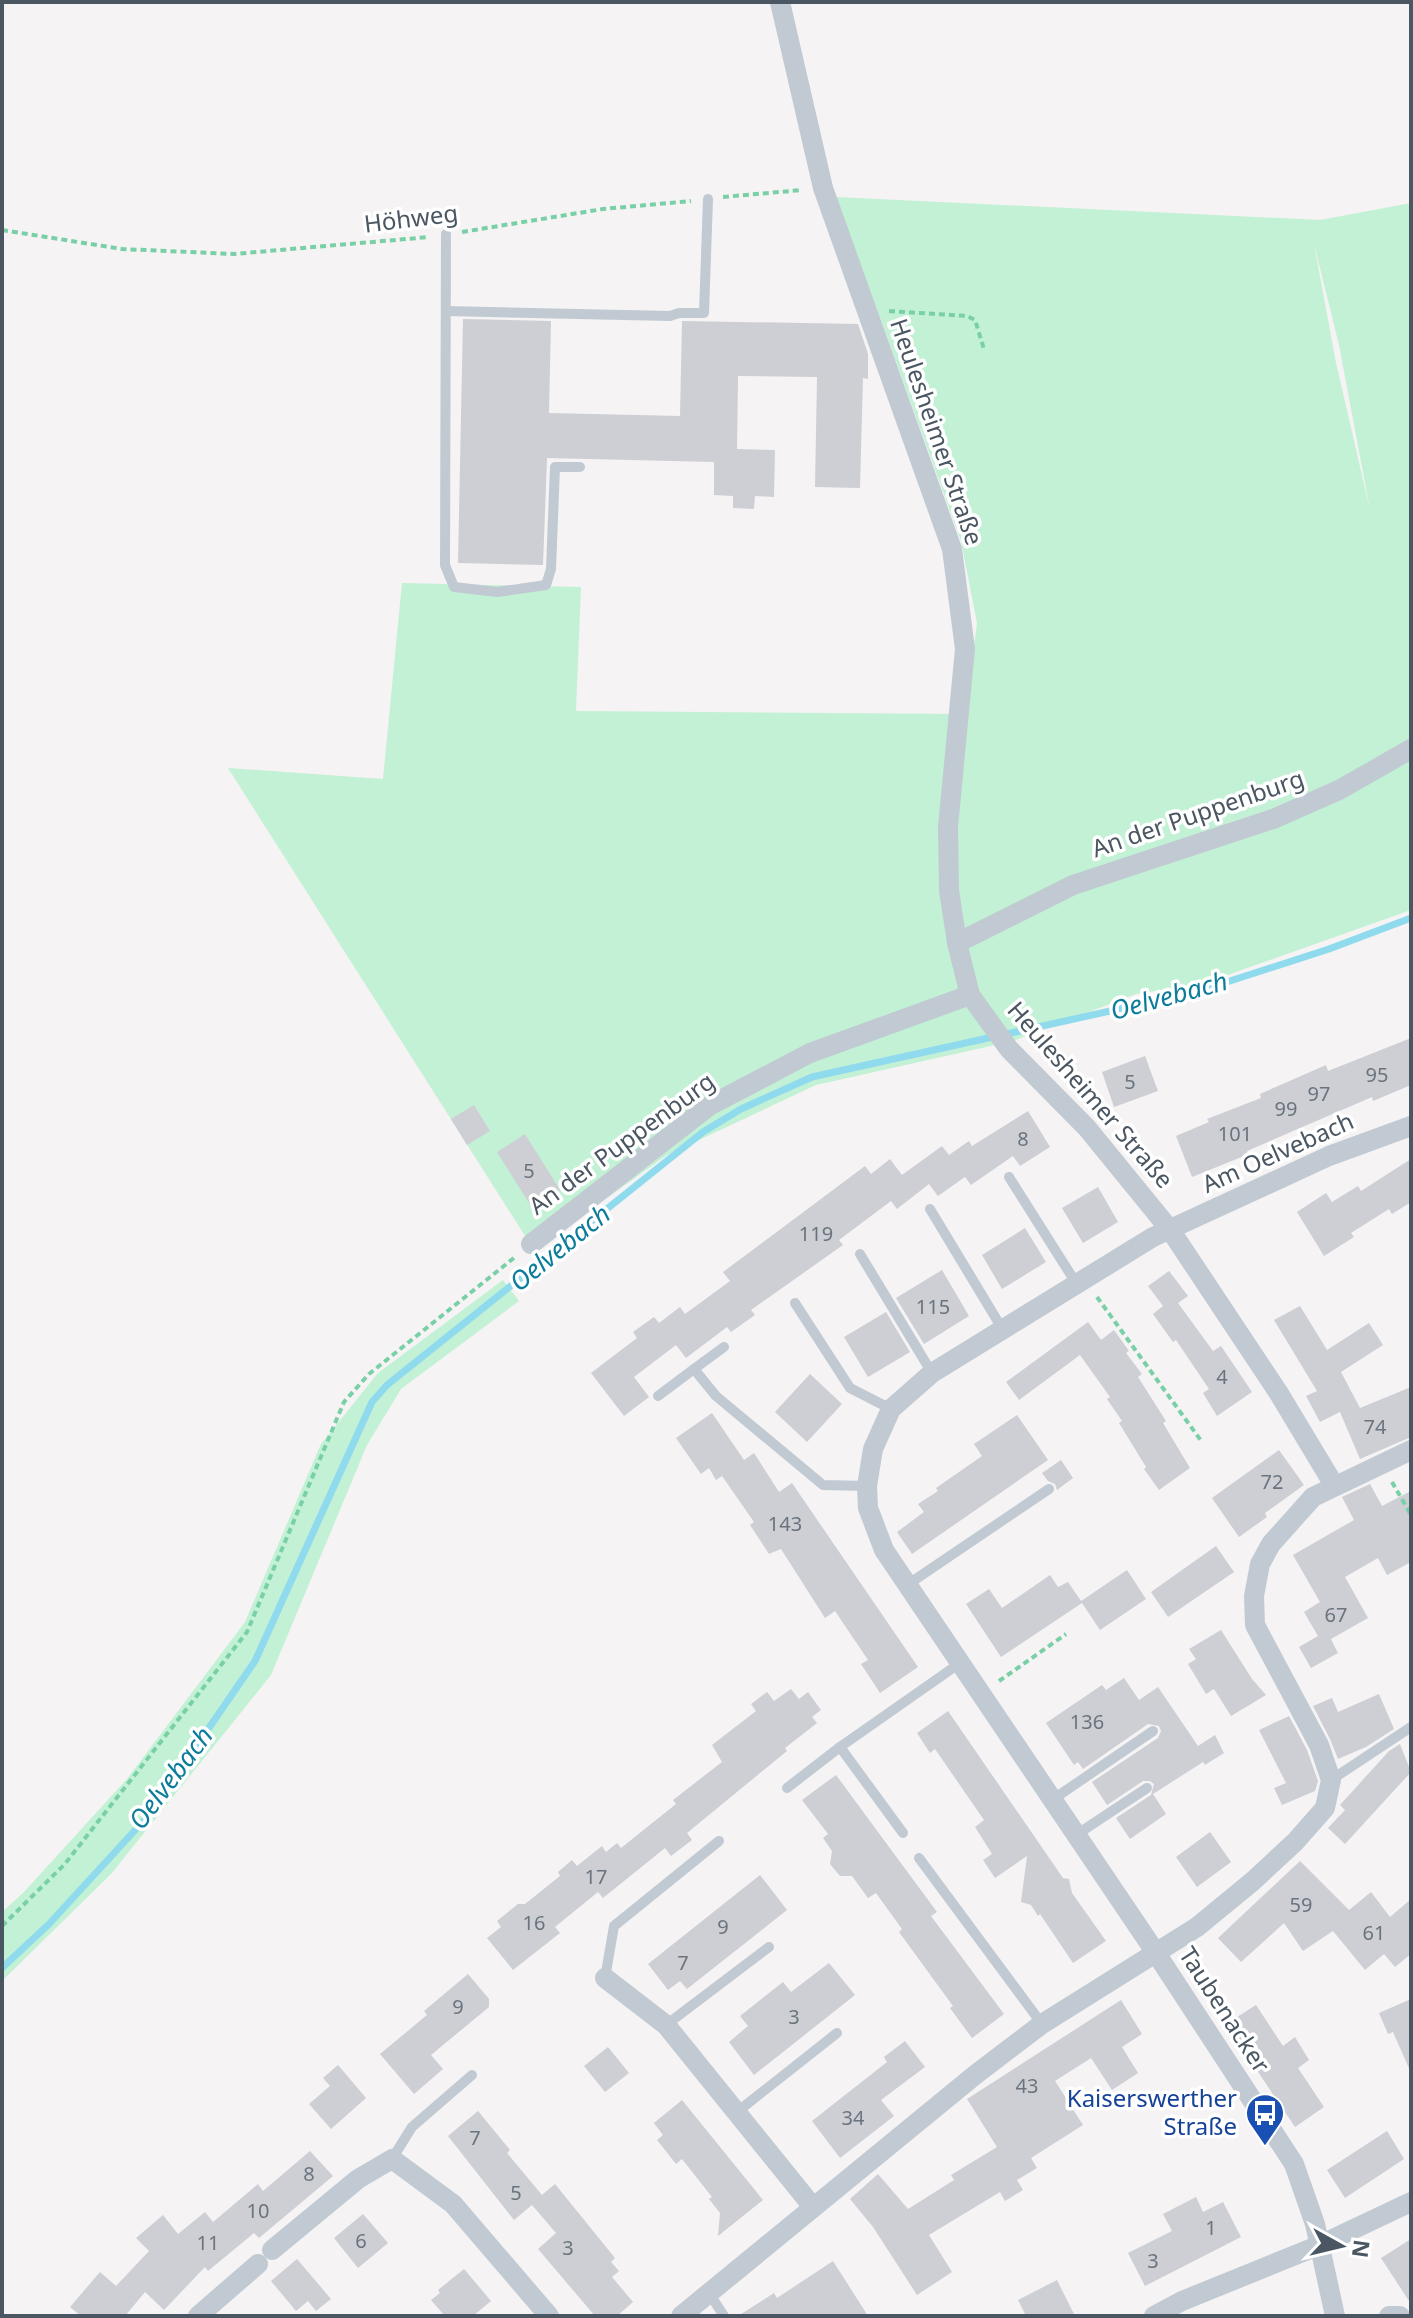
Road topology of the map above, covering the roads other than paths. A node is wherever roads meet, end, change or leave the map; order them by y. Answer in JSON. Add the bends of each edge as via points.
{"nodes":[{"id":1,"x":780,"y":2,"type":"edge"},
{"id":2,"x":708,"y":199,"type":"road end"},
{"id":3,"x":446,"y":234,"type":"road end"},
{"id":4,"x":446,"y":311,"type":"junction"},
{"id":5,"x":580,"y":467,"type":"dead end"},
{"id":6,"x":1411,"y":749,"type":"edge"},
{"id":7,"x":957,"y":943,"type":"junction"},
{"id":8,"x":970,"y":995,"type":"junction"},
{"id":9,"x":1411,"y":1126,"type":"edge"},
{"id":10,"x":1009,"y":1177,"type":"dead end"},
{"id":11,"x":930,"y":1209,"type":"dead end"},
{"id":12,"x":1171,"y":1231,"type":"junction"},
{"id":13,"x":531,"y":1244,"type":"road end"},
{"id":14,"x":860,"y":1254,"type":"dead end"},
{"id":15,"x":1080,"y":1281,"type":"junction"},
{"id":16,"x":795,"y":1303,"type":"dead end"},
{"id":17,"x":1003,"y":1330,"type":"junction"},
{"id":18,"x":724,"y":1347,"type":"dead end"},
{"id":19,"x":694,"y":1369,"type":"junction"},
{"id":20,"x":932,"y":1373,"type":"junction"},
{"id":21,"x":658,"y":1396,"type":"dead end"},
{"id":22,"x":891,"y":1409,"type":"junction"},
{"id":23,"x":1411,"y":1450,"type":"edge"},
{"id":24,"x":1334,"y":1485,"type":"junction"},
{"id":25,"x":867,"y":1486,"type":"junction"},
{"id":26,"x":1049,"y":1489,"type":"dead end"},
{"id":27,"x":907,"y":1585,"type":"junction"},
{"id":28,"x":960,"y":1663,"type":"junction"},
{"id":29,"x":1411,"y":1727,"type":"edge"},
{"id":30,"x":1153,"y":1731,"type":"dead end"},
{"id":31,"x":840,"y":1747,"type":"junction"},
{"id":32,"x":1331,"y":1780,"type":"junction"},
{"id":33,"x":787,"y":1788,"type":"dead end"},
{"id":34,"x":1147,"y":1788,"type":"dead end"},
{"id":35,"x":1052,"y":1800,"type":"junction"},
{"id":36,"x":903,"y":1833,"type":"dead end"},
{"id":37,"x":1076,"y":1835,"type":"junction"},
{"id":38,"x":719,"y":1841,"type":"dead end"},
{"id":39,"x":919,"y":1858,"type":"dead end"},
{"id":40,"x":769,"y":1947,"type":"dead end"},
{"id":41,"x":1156,"y":1953,"type":"junction"},
{"id":42,"x":605,"y":1978,"type":"joint"},
{"id":43,"x":1042,"y":2024,"type":"junction"},
{"id":44,"x":666,"y":2025,"type":"junction"},
{"id":45,"x":837,"y":2033,"type":"dead end"},
{"id":46,"x":472,"y":2075,"type":"dead end"},
{"id":47,"x":737,"y":2112,"type":"junction"},
{"id":48,"x":392,"y":2159,"type":"junction"},
{"id":49,"x":1411,"y":2202,"type":"edge"},
{"id":50,"x":813,"y":2207,"type":"junction"},
{"id":51,"x":1320,"y":2245,"type":"junction"},
{"id":52,"x":709,"y":2293,"type":"junction"},
{"id":53,"x":1184,"y":2308,"type":"edge"},
{"id":54,"x":198,"y":2316,"type":"edge"},
{"id":55,"x":549,"y":2316,"type":"edge"},
{"id":56,"x":681,"y":2316,"type":"edge"},
{"id":57,"x":724,"y":2316,"type":"edge"},
{"id":58,"x":1154,"y":2316,"type":"edge"},
{"id":59,"x":1335,"y":2316,"type":"edge"},
{"id":60,"x":1389,"y":2316,"type":"edge"},
{"id":61,"x":1400,"y":2316,"type":"edge"}],
"edges":[{"from":1,"to":7,"type":"street","name":"Heulesheimer Straße","via":[[823,188],[952,549],[965,649],[948,827]]},
{"from":2,"to":4,"type":"lane","via":[[704,313]]},
{"from":3,"to":4,"type":"lane"},
{"from":4,"to":5,"type":"lane","via":[[445,565],[454,587],[497,592],[546,585],[555,467]]},
{"from":6,"to":7,"type":"street","name":"An der Puppenburg","via":[[1273,819],[1073,885]]},
{"from":7,"to":8,"type":"street","name":"Heulesheimer Straße"},
{"from":8,"to":12,"type":"street","name":"Heulesheimer Straße","via":[[1009,1049],[1087,1128]]},
{"from":8,"to":13,"type":"street","name":"An der Puppenburg","via":[[810,1053],[709,1106]]},
{"from":9,"to":12,"type":"street","name":"Am Oelvebach","via":[[1329,1156]]},
{"from":10,"to":15,"type":"lane"},
{"from":11,"to":17,"type":"lane"},
{"from":12,"to":15,"type":"street","name":"Am Oelvebach"},
{"from":12,"to":24,"type":"street","name":"Heulesheimer Straße"},
{"from":14,"to":20,"type":"lane"},
{"from":15,"to":17,"type":"street","name":"Am Oelvebach"},
{"from":16,"to":22,"type":"lane","via":[[850,1388]]},
{"from":17,"to":20,"type":"street","name":"Am Oelvebach"},
{"from":18,"to":19,"type":"lane"},
{"from":19,"to":21,"type":"lane"},
{"from":19,"to":25,"type":"lane","via":[[716,1396],[823,1485]]},
{"from":20,"to":22,"type":"street","name":"Am Oelvebach"},
{"from":22,"to":25,"type":"street","name":"Am Oelvebach","via":[[873,1449]]},
{"from":23,"to":24,"type":"street"},
{"from":24,"to":32,"type":"street","via":[[1313,1497],[1271,1544],[1260,1564],[1254,1596],[1255,1625],[1319,1745]]},
{"from":25,"to":27,"type":"street","name":"Am Oelvebach","via":[[868,1508],[884,1550]]},
{"from":26,"to":27,"type":"lane"},
{"from":27,"to":28,"type":"street","name":"Am Oelvebach"},
{"from":28,"to":31,"type":"lane"},
{"from":28,"to":35,"type":"street","name":"Am Oelvebach"},
{"from":29,"to":32,"type":"lane"},
{"from":30,"to":35,"type":"lane"},
{"from":31,"to":33,"type":"lane"},
{"from":31,"to":36,"type":"lane"},
{"from":32,"to":41,"type":"street","via":[[1325,1808],[1295,1842],[1197,1927]]},
{"from":34,"to":37,"type":"lane"},
{"from":35,"to":37,"type":"street","name":"Am Oelvebach"},
{"from":37,"to":41,"type":"street","name":"Am Oelvebach"},
{"from":38,"to":42,"type":"lane","via":[[614,1926]]},
{"from":39,"to":43,"type":"lane"},
{"from":40,"to":44,"type":"lane"},
{"from":41,"to":43,"type":"street"},
{"from":41,"to":51,"type":"street","name":"Taubenacker","via":[[1294,2164]]},
{"from":42,"to":44,"type":"street"},
{"from":43,"to":50,"type":"street"},
{"from":44,"to":47,"type":"street"},
{"from":45,"to":47,"type":"lane"},
{"from":46,"to":48,"type":"lane","via":[[412,2127]]},
{"from":47,"to":50,"type":"street"},
{"from":48,"to":54,"type":"street","via":[[358,2179]]},
{"from":48,"to":55,"type":"street","via":[[453,2204]]},
{"from":49,"to":51,"type":"street"},
{"from":50,"to":52,"type":"street"},
{"from":51,"to":53,"type":"street"},
{"from":51,"to":59,"type":"street","name":"Taubenacker"},
{"from":52,"to":56,"type":"street"},
{"from":52,"to":57,"type":"lane"},
{"from":53,"to":58,"type":"street"},
{"from":60,"to":61,"type":"street"}]}
